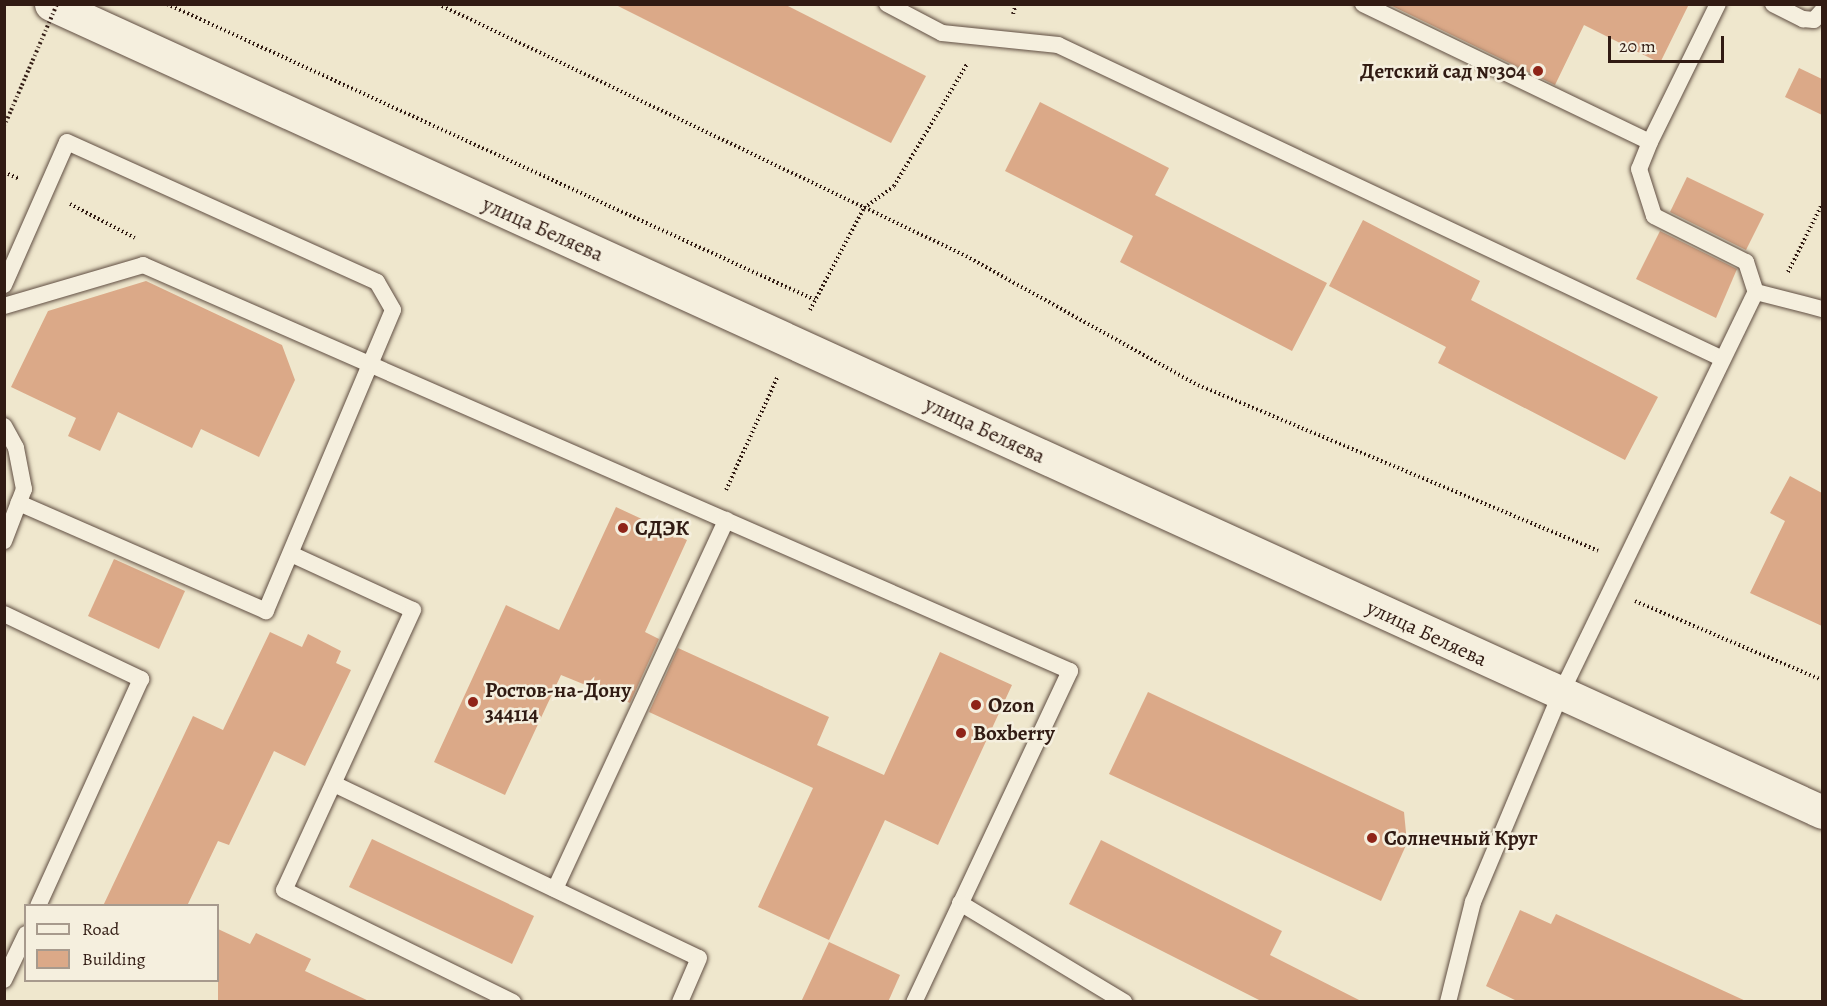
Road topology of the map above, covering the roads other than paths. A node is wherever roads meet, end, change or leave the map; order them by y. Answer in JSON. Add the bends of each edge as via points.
{"nodes":[{"id":1,"x":51,"y":4,"type":"edge"},
{"id":2,"x":887,"y":4,"type":"edge"},
{"id":3,"x":1363,"y":4,"type":"edge"},
{"id":4,"x":1718,"y":4,"type":"edge"},
{"id":5,"x":1773,"y":4,"type":"edge"},
{"id":6,"x":1822,"y":11,"type":"edge"},
{"id":7,"x":1650,"y":142,"type":"junction"},
{"id":8,"x":4,"y":285,"type":"edge"},
{"id":9,"x":1756,"y":292,"type":"junction"},
{"id":10,"x":4,"y":306,"type":"edge"},
{"id":11,"x":1822,"y":309,"type":"edge"},
{"id":12,"x":1723,"y":358,"type":"junction"},
{"id":13,"x":372,"y":365,"type":"junction"},
{"id":14,"x":4,"y":426,"type":"edge"},
{"id":15,"x":19,"y":503,"type":"junction"},
{"id":16,"x":720,"y":518,"type":"junction"},
{"id":17,"x":4,"y":541,"type":"edge"},
{"id":18,"x":291,"y":554,"type":"junction"},
{"id":19,"x":4,"y":614,"type":"edge"},
{"id":20,"x":1562,"y":693,"type":"junction"},
{"id":21,"x":334,"y":784,"type":"junction"},
{"id":22,"x":1822,"y":812,"type":"edge"},
{"id":23,"x":555,"y":889,"type":"junction"},
{"id":24,"x":960,"y":903,"type":"junction"},
{"id":25,"x":39,"y":904,"type":"edge"},
{"id":26,"x":24,"y":938,"type":"edge"},
{"id":27,"x":4,"y":980,"type":"edge"},
{"id":28,"x":513,"y":1002,"type":"edge"},
{"id":29,"x":680,"y":1002,"type":"edge"},
{"id":30,"x":914,"y":1002,"type":"edge"},
{"id":31,"x":1124,"y":1002,"type":"edge"},
{"id":32,"x":1448,"y":1002,"type":"edge"}],
"edges":[{"from":1,"to":20,"type":"main road","name":"улица Беляева"},
{"from":2,"to":12,"type":"lane","via":[[942,33],[1058,45]]},
{"from":3,"to":7,"type":"lane"},
{"from":4,"to":7,"type":"lane"},
{"from":5,"to":6,"type":"lane","via":[[1803,19],[1814,20]]},
{"from":7,"to":9,"type":"lane","via":[[1640,169],[1654,216],[1746,262]]},
{"from":8,"to":13,"type":"lane","via":[[67,142],[378,282],[393,310]]},
{"from":9,"to":11,"type":"lane","via":[[1777,294]]},
{"from":9,"to":12,"type":"lane"},
{"from":10,"to":13,"type":"lane","via":[[143,264]]},
{"from":12,"to":20,"type":"lane"},
{"from":13,"to":16,"type":"lane"},
{"from":13,"to":18,"type":"lane"},
{"from":14,"to":15,"type":"lane","via":[[16,448],[24,489]]},
{"from":15,"to":17,"type":"lane"},
{"from":15,"to":18,"type":"lane","via":[[266,610]]},
{"from":16,"to":23,"type":"lane"},
{"from":16,"to":24,"type":"lane","via":[[1070,671]]},
{"from":18,"to":21,"type":"lane","via":[[413,610]]},
{"from":19,"to":25,"type":"lane","via":[[141,679]]},
{"from":20,"to":22,"type":"main road","name":"улица Беляева"},
{"from":20,"to":32,"type":"lane","via":[[1473,902]]},
{"from":21,"to":23,"type":"lane"},
{"from":21,"to":28,"type":"lane","via":[[284,890]]},
{"from":23,"to":29,"type":"lane","via":[[699,958]]},
{"from":24,"to":30,"type":"lane"},
{"from":24,"to":31,"type":"lane"},
{"from":26,"to":27,"type":"lane"}]}
